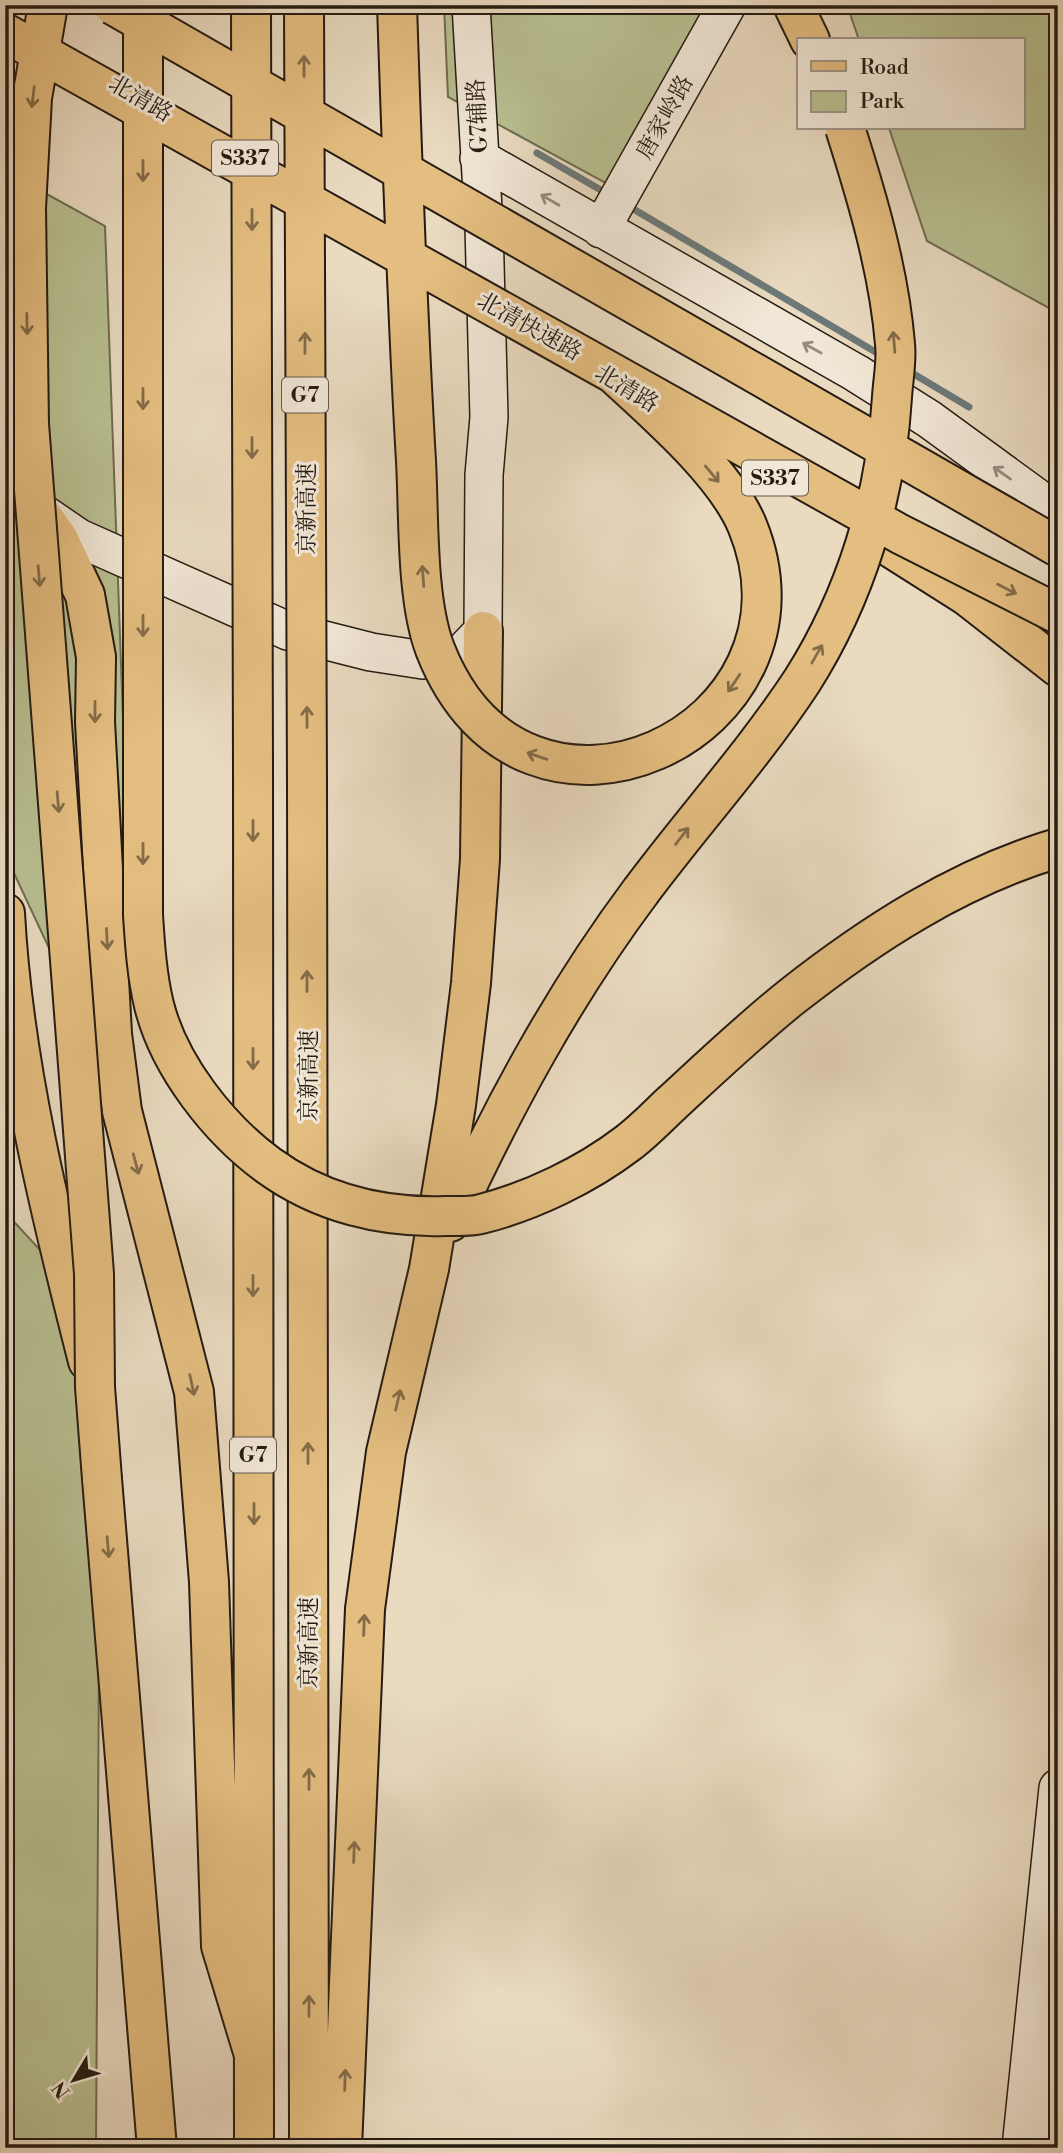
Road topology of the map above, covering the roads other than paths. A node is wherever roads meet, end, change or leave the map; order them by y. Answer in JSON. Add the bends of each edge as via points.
{"nodes":[{"id":1,"x":47,"y":5,"type":"edge"},
{"id":2,"x":97,"y":5,"type":"edge"},
{"id":3,"x":113,"y":5,"type":"edge"},
{"id":4,"x":144,"y":5,"type":"edge"},
{"id":5,"x":251,"y":5,"type":"edge"},
{"id":6,"x":304,"y":5,"type":"edge"},
{"id":7,"x":397,"y":5,"type":"edge"},
{"id":8,"x":471,"y":5,"type":"edge"},
{"id":9,"x":727,"y":5,"type":"edge"},
{"id":10,"x":793,"y":5,"type":"edge"},
{"id":11,"x":5,"y":19,"type":"edge"},
{"id":12,"x":5,"y":33,"type":"edge"},
{"id":13,"x":809,"y":38,"type":"edge"},
{"id":14,"x":846,"y":130,"type":"edge"},
{"id":15,"x":479,"y":158,"type":"junction"},
{"id":16,"x":484,"y":226,"type":"junction"},
{"id":17,"x":601,"y":229,"type":"junction"},
{"id":18,"x":486,"y":297,"type":"junction"},
{"id":19,"x":613,"y":373,"type":"junction"},
{"id":20,"x":5,"y":467,"type":"edge"},
{"id":21,"x":38,"y":510,"type":"junction"},
{"id":22,"x":1058,"y":513,"type":"edge"},
{"id":23,"x":1058,"y":547,"type":"edge"},
{"id":24,"x":1058,"y":553,"type":"edge"},
{"id":25,"x":1058,"y":614,"type":"edge"},
{"id":26,"x":484,"y":631,"type":"junction"},
{"id":27,"x":1058,"y":667,"type":"edge"},
{"id":28,"x":1058,"y":848,"type":"edge"},
{"id":29,"x":5,"y":913,"type":"edge"},
{"id":30,"x":429,"y":1269,"type":"junction"},
{"id":31,"x":94,"y":1387,"type":"junction"},
{"id":32,"x":1058,"y":1788,"type":"edge"},
{"id":33,"x":254,"y":2055,"type":"junction"},
{"id":34,"x":1058,"y":2067,"type":"edge"},
{"id":35,"x":158,"y":2148,"type":"edge"},
{"id":36,"x":254,"y":2148,"type":"edge"},
{"id":37,"x":309,"y":2148,"type":"edge"},
{"id":38,"x":342,"y":2148,"type":"edge"},
{"id":39,"x":1021,"y":2148,"type":"edge"},
{"id":40,"x":1050,"y":2148,"type":"edge"}],
"edges":[{"from":1,"to":31,"type":"main road","one_way":true,"bridge":true,"via":[[32,98],[26,208],[29,424],[94,1274]]},
{"from":2,"to":16,"type":"main road"},
{"from":3,"to":23,"type":"main road","bridge":true},
{"from":4,"to":28,"type":"main road","one_way":true,"bridge":true,"via":[[146,963],[155,1009],[183,1074],[245,1148],[282,1175],[331,1200],[380,1212],[432,1216],[491,1211],[559,1184],[628,1143],[791,998],[911,913]]},
{"from":5,"to":33,"type":"main road","number":"G7","one_way":true,"bridge":true},
{"from":37,"to":6,"type":"main road","name":"京新高速","number":"G7","one_way":true,"bridge":true},
{"from":19,"to":7,"type":"main road","one_way":true,"bridge":true,"via":[[682,438],[745,521],[758,555],[761,607],[754,644],[741,672],[698,726],[640,759],[562,765],[520,751],[492,731],[462,699],[433,645],[419,526]]},
{"from":8,"to":15,"type":"street","name":"G7辅路"},
{"from":9,"to":17,"type":"street","name":"唐家岭路"},
{"from":10,"to":13,"type":"main road"},
{"from":11,"to":18,"type":"main road","name":"北清路","number":"S337"},
{"from":12,"to":19,"type":"main road","name":"北清快速路","bridge":true},
{"from":30,"to":14,"type":"main road","one_way":true,"bridge":true,"via":[[520,1079],[592,957],[802,680],[824,642],[871,532],[890,424],[896,345],[866,197]]},
{"from":15,"to":16,"type":"street","name":"G7辅路"},
{"from":17,"to":15,"type":"street","one_way":true},
{"from":16,"to":18,"type":"street","name":"G7辅路"},
{"from":16,"to":24,"type":"main road"},
{"from":22,"to":17,"type":"street","one_way":true,"via":[[929,419],[856,373]]},
{"from":18,"to":26,"type":"street","name":"G7辅路","via":[[489,417],[484,475]]},
{"from":18,"to":27,"type":"main road","name":"北清路","number":"S337","via":[[601,373],[967,596]]},
{"from":19,"to":25,"type":"main road","name":"北清快速路","one_way":true,"bridge":true,"via":[[900,534]]},
{"from":20,"to":21,"type":"street"},
{"from":21,"to":26,"type":"street","via":[[79,538],[288,631],[423,660],[461,654]]},
{"from":21,"to":33,"type":"main road","one_way":true,"via":[[59,540],[85,595],[96,657],[95,722],[112,1034],[122,1111],[194,1392],[209,1582],[221,1946]]},
{"from":26,"to":30,"type":"main road","via":[[480,859],[472,969]]},
{"from":29,"to":31,"type":"main road","bridge":true,"via":[[14,1009],[53,1223]]},
{"from":38,"to":30,"type":"main road","one_way":true,"via":[[365,1609],[386,1452]]},
{"from":31,"to":35,"type":"main road","one_way":true,"bridge":true},
{"from":32,"to":39,"type":"street"},
{"from":33,"to":36,"type":"main road","number":"G7"},
{"from":34,"to":40,"type":"street"}]}
